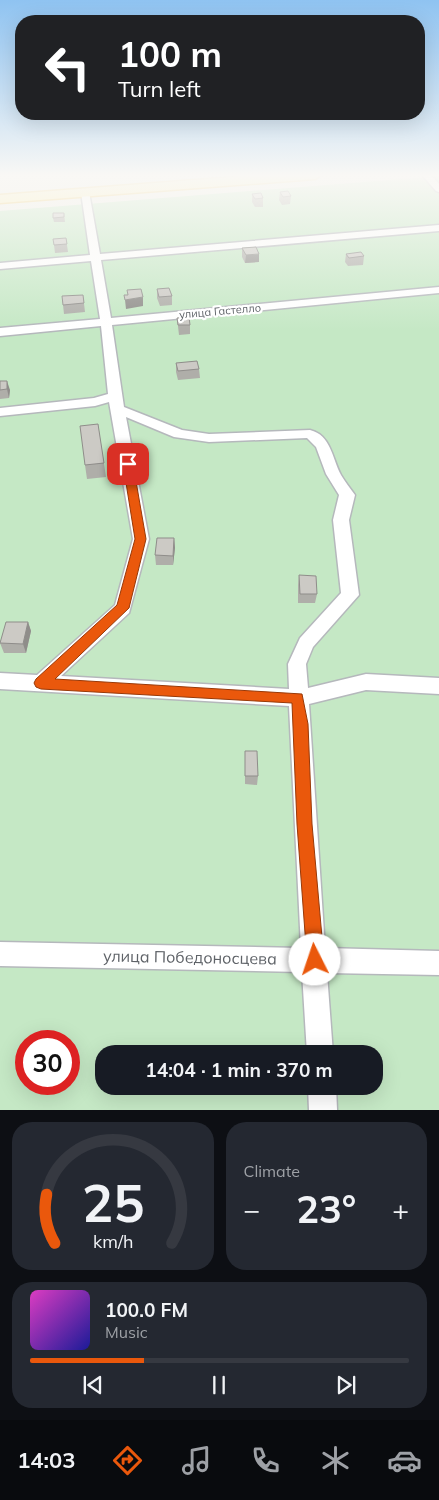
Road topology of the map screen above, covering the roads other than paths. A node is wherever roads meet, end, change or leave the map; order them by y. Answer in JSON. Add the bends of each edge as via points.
{"nodes":[{"id":1,"x":90,"y":227,"type":"edge"},
{"id":2,"x":439,"y":228,"type":"edge"},
{"id":3,"x":95,"y":258,"type":"junction"},
{"id":4,"x":0,"y":266,"type":"edge"},
{"id":5,"x":439,"y":290,"type":"edge"},
{"id":6,"x":106,"y":322,"type":"junction"},
{"id":7,"x":0,"y":332,"type":"edge"},
{"id":8,"x":117,"y":403,"type":"junction"},
{"id":9,"x":0,"y":412,"type":"edge"},
{"id":10,"x":0,"y":681,"type":"edge"},
{"id":11,"x":41,"y":683,"type":"junction"},
{"id":12,"x":439,"y":686,"type":"edge"},
{"id":13,"x":298,"y":698,"type":"junction"},
{"id":14,"x":0,"y":954,"type":"edge"},
{"id":15,"x":315,"y":960,"type":"junction"},
{"id":16,"x":439,"y":963,"type":"edge"},
{"id":17,"x":320,"y":1045,"type":"edge"},
{"id":18,"x":323,"y":1095,"type":"edge"},
{"id":19,"x":324,"y":1110,"type":"edge"}],
"edges":[{"from":1,"to":3,"type":"street"},
{"from":2,"to":3,"type":"street"},
{"from":3,"to":4,"type":"street"},
{"from":3,"to":6,"type":"street"},
{"from":5,"to":6,"type":"street","name":"улица Гастелло"},
{"from":6,"to":7,"type":"street","name":"улица Гастелло"},
{"from":6,"to":8,"type":"street"},
{"from":8,"to":9,"type":"street","via":[[95,402]]},
{"from":8,"to":11,"type":"street","via":[[141,539],[123,608]]},
{"from":8,"to":13,"type":"street","via":[[179,434],[209,438],[310,434],[326,450],[332,471],[347,495],[341,520],[350,595],[306,643],[297,664]]},
{"from":10,"to":11,"type":"street"},
{"from":11,"to":13,"type":"street"},
{"from":12,"to":13,"type":"street","via":[[366,682]]},
{"from":13,"to":15,"type":"street"},
{"from":14,"to":15,"type":"street","name":"улица Победоносцева"},
{"from":15,"to":16,"type":"street","name":"улица Победоносцева"},
{"from":15,"to":17,"type":"street"},
{"from":18,"to":19,"type":"street"}]}
